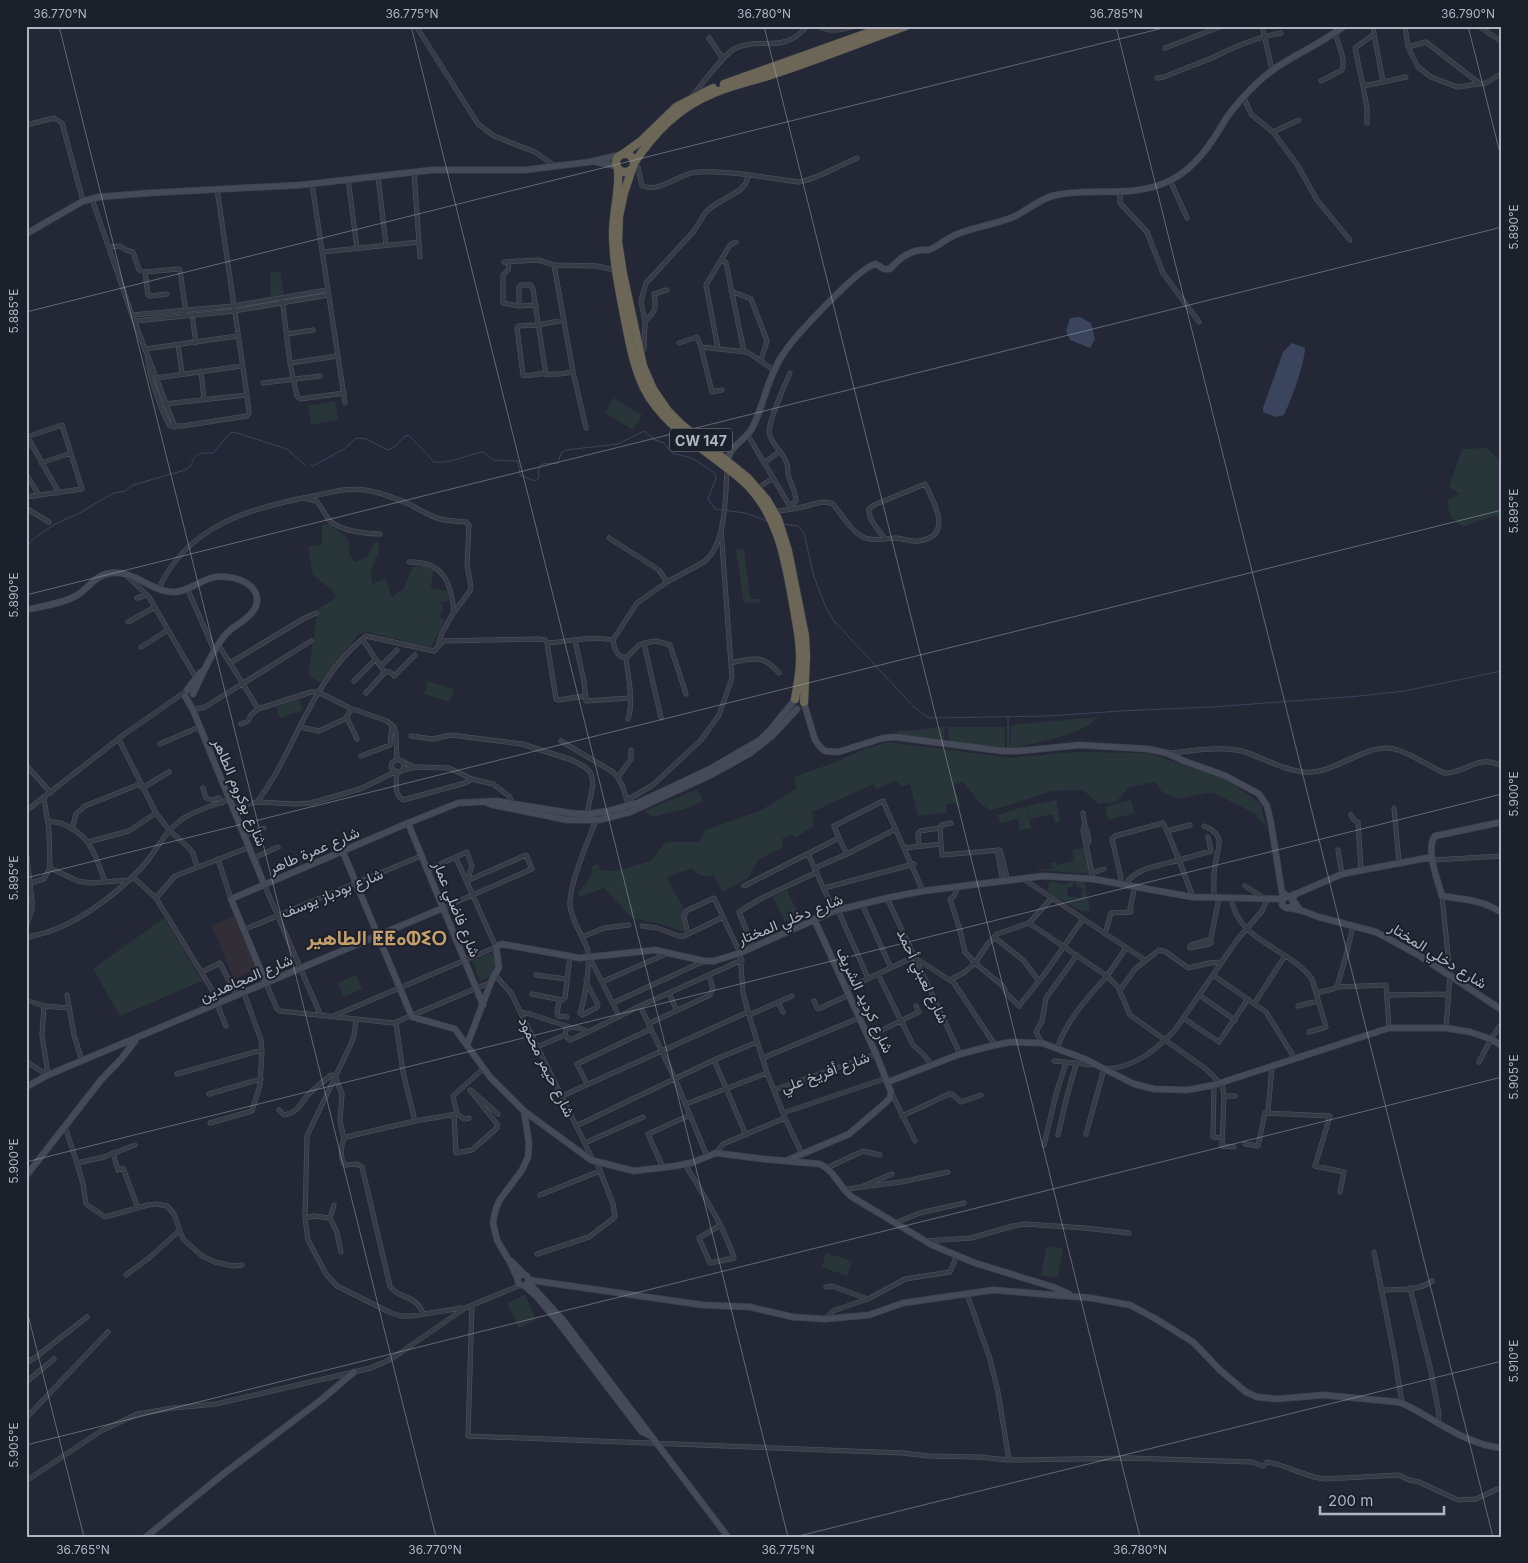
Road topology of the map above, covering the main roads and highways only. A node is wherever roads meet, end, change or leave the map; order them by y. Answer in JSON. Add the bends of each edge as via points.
{"nodes":[{"id":1,"x":887,"y":26,"type":"edge"},
{"id":2,"x":906,"y":26,"type":"edge"},
{"id":3,"x":1344,"y":26,"type":"edge"},
{"id":4,"x":622,"y":154,"type":"junction"},
{"id":5,"x":589,"y":162,"type":"junction"},
{"id":6,"x":634,"y":165,"type":"junction"},
{"id":7,"x":617,"y":167,"type":"junction"},
{"id":8,"x":26,"y":234,"type":"edge"},
{"id":9,"x":727,"y":464,"type":"junction"},
{"id":10,"x":26,"y":610,"type":"edge"},
{"id":11,"x":209,"y":663,"type":"junction"},
{"id":12,"x":189,"y":693,"type":"junction"},
{"id":13,"x":794,"y":700,"type":"junction"},
{"id":14,"x":802,"y":710,"type":"junction"},
{"id":15,"x":514,"y":807,"type":"junction"},
{"id":16,"x":1502,"y":822,"type":"edge"},
{"id":17,"x":408,"y":823,"type":"junction"},
{"id":18,"x":343,"y":852,"type":"junction"},
{"id":19,"x":1432,"y":858,"type":"junction"},
{"id":20,"x":264,"y":884,"type":"junction"},
{"id":21,"x":1282,"y":892,"type":"junction"},
{"id":22,"x":1292,"y":897,"type":"junction"},
{"id":23,"x":1282,"y":899,"type":"junction"},
{"id":24,"x":1270,"y":900,"type":"junction"},
{"id":25,"x":443,"y":908,"type":"junction"},
{"id":26,"x":1286,"y":908,"type":"junction"},
{"id":27,"x":1300,"y":910,"type":"junction"},
{"id":28,"x":1502,"y":913,"type":"edge"},
{"id":29,"x":814,"y":919,"type":"junction"},
{"id":30,"x":379,"y":935,"type":"junction"},
{"id":31,"x":266,"y":983,"type":"junction"},
{"id":32,"x":483,"y":1005,"type":"junction"},
{"id":33,"x":1502,"y":1010,"type":"edge"},
{"id":34,"x":136,"y":1039,"type":"junction"},
{"id":35,"x":467,"y":1045,"type":"junction"},
{"id":36,"x":1502,"y":1046,"type":"edge"},
{"id":37,"x":888,"y":1080,"type":"junction"},
{"id":38,"x":26,"y":1087,"type":"edge"},
{"id":39,"x":524,"y":1111,"type":"junction"},
{"id":40,"x":786,"y":1161,"type":"junction"},
{"id":41,"x":26,"y":1176,"type":"edge"},
{"id":42,"x":522,"y":1282,"type":"junction"},
{"id":43,"x":538,"y":1282,"type":"junction"},
{"id":44,"x":534,"y":1288,"type":"junction"},
{"id":45,"x":1074,"y":1297,"type":"junction"},
{"id":46,"x":354,"y":1372,"type":"road end"},
{"id":47,"x":649,"y":1435,"type":"junction"},
{"id":48,"x":1502,"y":1448,"type":"edge"},
{"id":49,"x":146,"y":1537,"type":"edge"},
{"id":50,"x":728,"y":1537,"type":"edge"}],
"edges":[{"from":1,"to":4,"type":"highway","via":[[691,98],[671,111],[641,141]]},
{"from":2,"to":6,"type":"highway","number":"CW 147","via":[[696,102],[664,125]]},
{"from":3,"to":9,"type":"main road","via":[[1272,70],[1257,83],[1206,150],[1180,175],[1151,188],[1051,196],[1011,218],[960,233],[930,249],[904,255],[890,269],[872,264],[784,353],[754,423],[730,451]]},
{"from":4,"to":5,"type":"main road"},
{"from":4,"to":6,"type":"highway","via":[[632,157]]},
{"from":4,"to":7,"type":"highway","via":[[616,160]]},
{"from":5,"to":7,"type":"main road"},
{"from":5,"to":8,"type":"main road","via":[[525,170],[432,170],[312,184],[149,192],[92,199]]},
{"from":6,"to":7,"type":"highway","via":[[624,172]]},
{"from":6,"to":9,"type":"highway","number":"CW 147","via":[[621,207],[618,242],[640,357],[653,389],[668,411]]},
{"from":7,"to":9,"type":"highway","number":"CW 147","via":[[613,223],[615,270],[633,358],[645,391],[663,415]]},
{"from":9,"to":13,"type":"highway","number":"CW 147","via":[[759,500],[778,536],[800,647]]},
{"from":9,"to":14,"type":"highway","number":"CW 147","via":[[758,488],[774,512],[787,544],[805,636]]},
{"from":10,"to":11,"type":"main road","via":[[74,598],[111,572],[125,574],[174,593],[212,577],[239,580],[254,588],[255,610],[226,634]]},
{"from":11,"to":12,"type":"main road"},
{"from":11,"to":12,"type":"main road"},
{"from":12,"to":20,"type":"main road","name":"شارع بوكروم الطاهر","via":[[199,726]]},
{"from":13,"to":14,"type":"main road","via":[[793,706]]},
{"from":13,"to":14,"type":"main road","via":[[801,698]]},
{"from":13,"to":15,"type":"main road","via":[[770,730],[744,750],[661,792],[608,811],[587,814]]},
{"from":14,"to":15,"type":"main road","via":[[760,746],[730,765],[644,807],[616,817],[561,819]]},
{"from":14,"to":21,"type":"main road","via":[[818,744],[825,751],[833,752],[895,737],[1002,751],[1080,745],[1166,753],[1226,776],[1264,799],[1271,822]]},
{"from":15,"to":17,"type":"main road","name":"شارع عمرة طاهر","via":[[485,802],[454,804]]},
{"from":16,"to":19,"type":"main road","via":[[1435,836]]},
{"from":17,"to":18,"type":"main road","name":"شارع عمرة طاهر"},
{"from":17,"to":25,"type":"main road","name":"شارع فاضلي عمار"},
{"from":18,"to":20,"type":"main road","name":"شارع عمرة طاهر"},
{"from":18,"to":30,"type":"main road"},
{"from":19,"to":22,"type":"main road","via":[[1342,874]]},
{"from":19,"to":28,"type":"main road","via":[[1442,896],[1478,901]]},
{"from":20,"to":31,"type":"main road","name":"شارع عمرة طاهر","via":[[231,900]]},
{"from":21,"to":22,"type":"main road"},
{"from":21,"to":23,"type":"main road"},
{"from":22,"to":23,"type":"main road"},
{"from":22,"to":26,"type":"main road","via":[[1292,906]]},
{"from":22,"to":27,"type":"main road"},
{"from":23,"to":24,"type":"main road"},
{"from":23,"to":26,"type":"main road","via":[[1281,904]]},
{"from":24,"to":26,"type":"main road","name":"شارع دخلي المختار"},
{"from":24,"to":29,"type":"main road","name":"شارع دخلي المختار","via":[[1193,897],[1092,876],[1032,877],[923,891],[862,904]]},
{"from":25,"to":30,"type":"main road","name":"شارع المجاهدين"},
{"from":25,"to":32,"type":"main road","name":"شارع فاضلي عمار"},
{"from":26,"to":27,"type":"main road","name":"شارع دخلي المختار"},
{"from":27,"to":33,"type":"main road","name":"شارع دخلي المختار","via":[[1376,932],[1420,956]]},
{"from":29,"to":32,"type":"main road","name":"شارع دخلي المختار","via":[[740,953],[704,961],[655,950],[589,957],[505,945],[496,947],[499,964]]},
{"from":29,"to":37,"type":"main road","name":"شارع كرديد الشريف"},
{"from":30,"to":31,"type":"main road","name":"شارع المجاهدين"},
{"from":30,"to":35,"type":"main road","via":[[412,1017],[455,1029]]},
{"from":31,"to":34,"type":"main road","name":"شارع المجاهدين"},
{"from":32,"to":35,"type":"main road"},
{"from":34,"to":38,"type":"main road","name":"شارع المجاهدين"},
{"from":34,"to":41,"type":"main road"},
{"from":35,"to":39,"type":"main road","via":[[498,1086]]},
{"from":36,"to":37,"type":"main road","via":[[1470,1032],[1446,1028],[1389,1028],[1221,1083],[1187,1090],[1154,1089],[1134,1084],[1085,1058],[1042,1043],[1012,1042],[960,1054]]},
{"from":37,"to":40,"type":"main road","name":"شارع كرديد الشريف","via":[[890,1098],[849,1134]]},
{"from":39,"to":40,"type":"main road","via":[[596,1162],[634,1171],[685,1164],[716,1153]]},
{"from":39,"to":42,"type":"main road","via":[[528,1157],[500,1201],[494,1218],[497,1240],[509,1260],[516,1265]]},
{"from":40,"to":45,"type":"main road","via":[[820,1164],[827,1168],[852,1197],[925,1241],[975,1263],[1053,1287]]},
{"from":42,"to":43,"type":"main road"},
{"from":42,"to":44,"type":"main road"},
{"from":42,"to":47,"type":"main road","via":[[558,1322],[641,1430]]},
{"from":43,"to":44,"type":"main road"},
{"from":43,"to":45,"type":"main road","via":[[825,1319],[869,1315],[903,1303],[993,1290]]},
{"from":44,"to":47,"type":"main road","via":[[563,1320]]},
{"from":45,"to":48,"type":"main road","via":[[1130,1305],[1156,1319],[1193,1342],[1220,1370],[1257,1397],[1277,1399],[1323,1395],[1402,1403],[1460,1436],[1485,1446]]},
{"from":46,"to":49,"type":"main road"},
{"from":47,"to":50,"type":"main road"}]}
